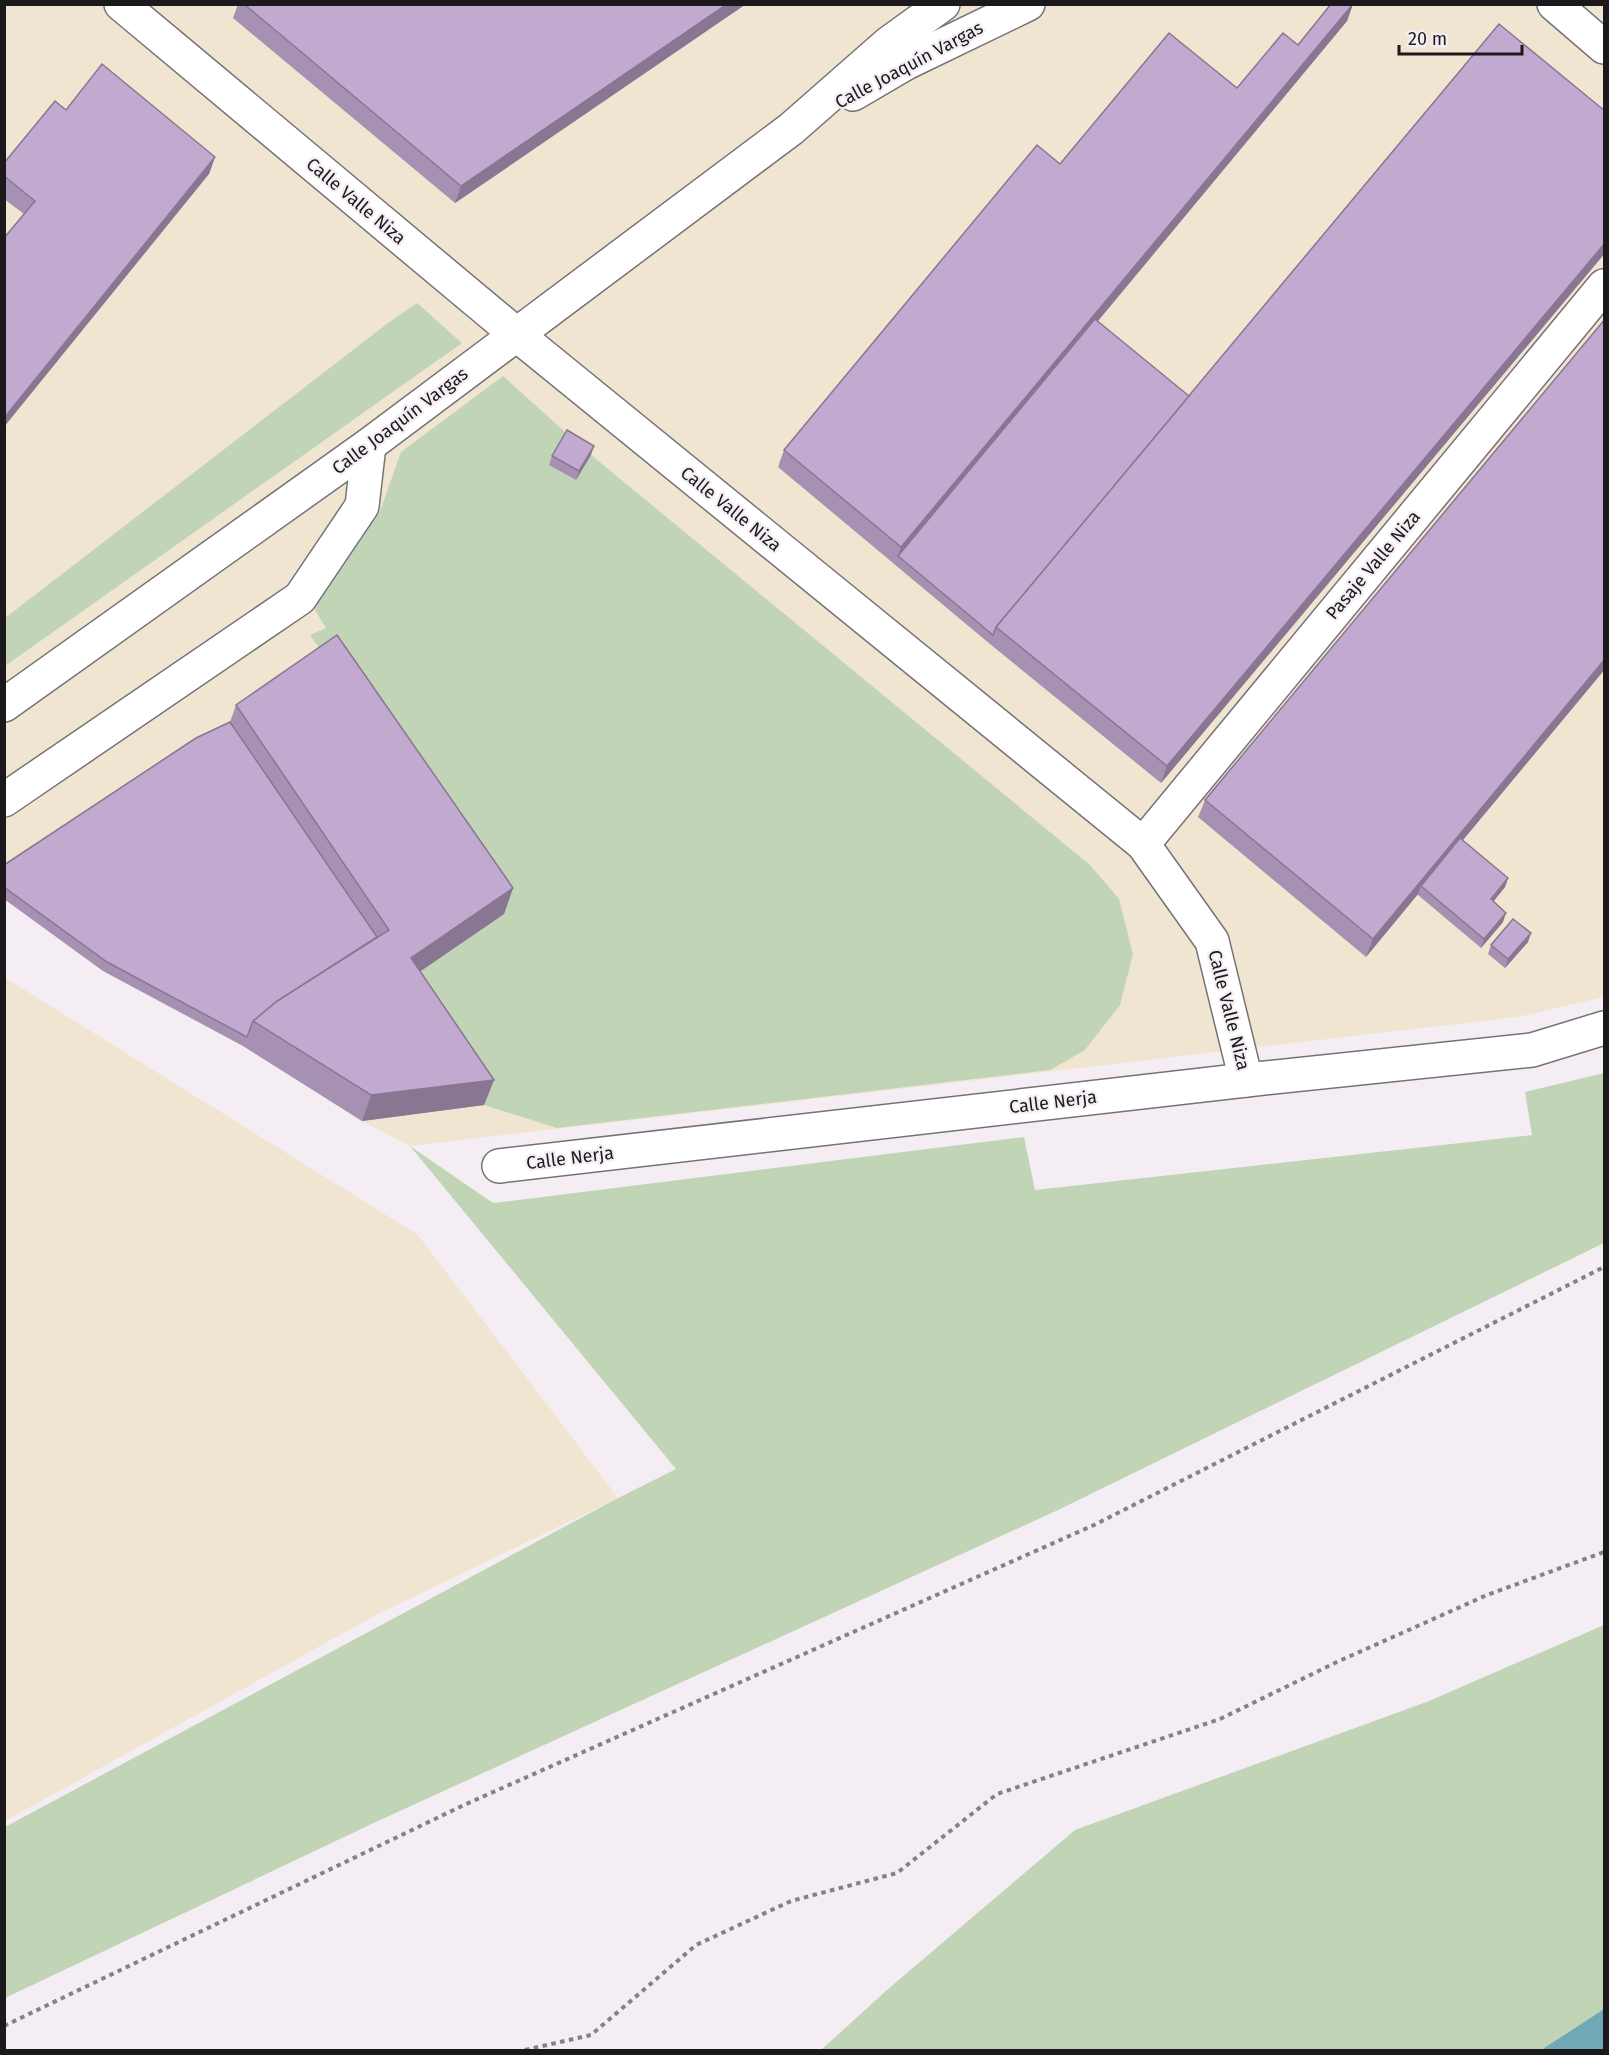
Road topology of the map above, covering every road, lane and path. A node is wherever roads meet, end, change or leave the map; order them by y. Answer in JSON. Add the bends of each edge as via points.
{"nodes":[{"id":1,"x":121,"y":4,"type":"edge"},
{"id":2,"x":943,"y":4,"type":"edge"},
{"id":3,"x":1029,"y":4,"type":"edge"},
{"id":4,"x":1554,"y":4,"type":"edge"},
{"id":5,"x":1605,"y":47,"type":"edge"},
{"id":6,"x":791,"y":129,"type":"junction"},
{"id":7,"x":1605,"y":286,"type":"edge"},
{"id":8,"x":516,"y":334,"type":"junction"},
{"id":9,"x":369,"y":445,"type":"junction"},
{"id":10,"x":4,"y":705,"type":"edge"},
{"id":11,"x":4,"y":800,"type":"edge"},
{"id":12,"x":1143,"y":844,"type":"junction"},
{"id":13,"x":1605,"y":1028,"type":"edge"},
{"id":14,"x":1246,"y":1080,"type":"junction"},
{"id":15,"x":499,"y":1166,"type":"dead end"},
{"id":16,"x":1605,"y":1267,"type":"edge"},
{"id":17,"x":1605,"y":1552,"type":"edge"},
{"id":18,"x":4,"y":2025,"type":"edge"},
{"id":19,"x":525,"y":2050,"type":"edge"}],
"edges":[{"from":1,"to":8,"type":"street","name":"Calle Valle Niza"},
{"from":2,"to":6,"type":"street","name":"Calle Joaquín Vargas","via":[[889,44]]},
{"from":3,"to":6,"type":"street","name":"Calle Joaquín Vargas","via":[[906,63]]},
{"from":4,"to":5,"type":"street"},
{"from":6,"to":8,"type":"street","name":"Calle Joaquín Vargas"},
{"from":7,"to":12,"type":"street","name":"Pasaje Valle Niza"},
{"from":8,"to":9,"type":"street","name":"Calle Joaquín Vargas"},
{"from":8,"to":12,"type":"street","name":"Calle Valle Niza"},
{"from":9,"to":10,"type":"street","name":"Calle Joaquín Vargas"},
{"from":9,"to":11,"type":"street","via":[[362,506],[300,598]]},
{"from":12,"to":14,"type":"street","name":"Calle Valle Niza","via":[[1212,941]]},
{"from":13,"to":14,"type":"street","name":"Calle Nerja","via":[[1532,1050]]},
{"from":14,"to":15,"type":"street","name":"Calle Nerja"},
{"from":16,"to":18,"type":"path","via":[[1094,1526],[464,1805]]},
{"from":17,"to":19,"type":"path","via":[[1487,1595],[1220,1719],[997,1794],[897,1873],[791,1901],[696,1945],[591,2035]]}]}
